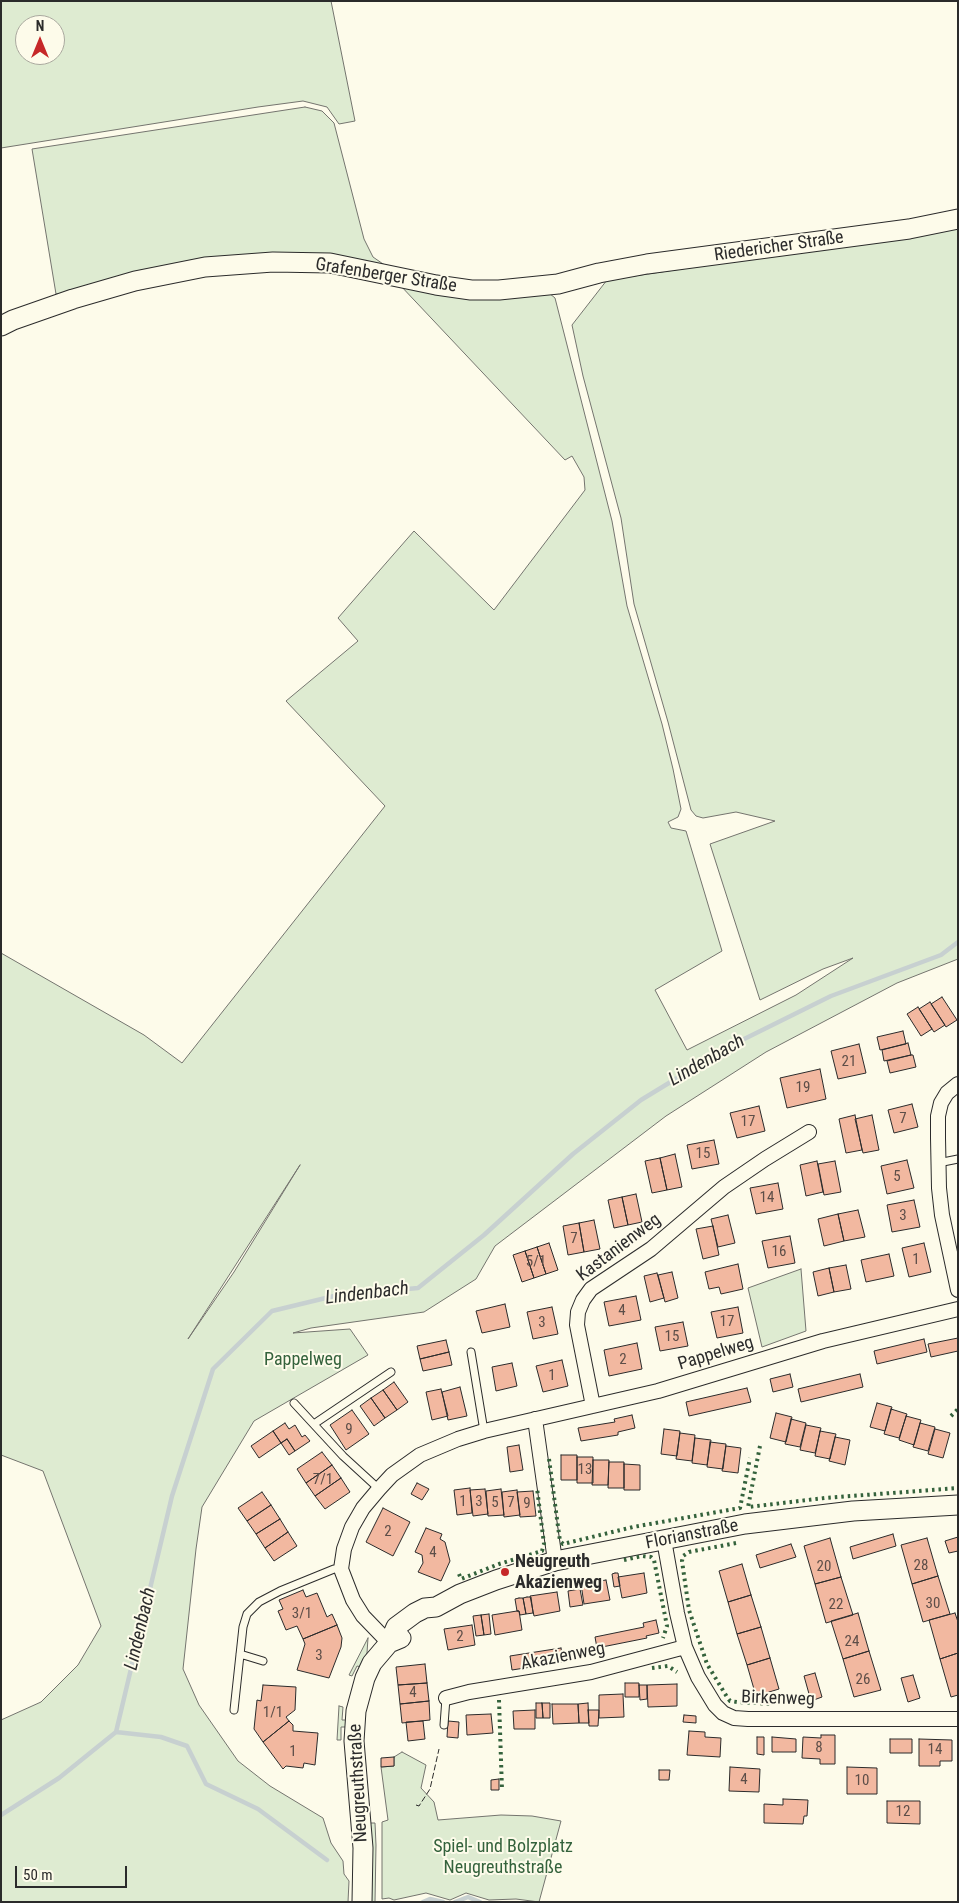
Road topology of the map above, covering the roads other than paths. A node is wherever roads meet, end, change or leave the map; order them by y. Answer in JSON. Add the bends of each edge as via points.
{"nodes":[{"id":1,"x":958,"y":219,"type":"edge"},
{"id":2,"x":599,"y":273,"type":"joint"},
{"id":3,"x":1,"y":326,"type":"edge"},
{"id":4,"x":958,"y":1084,"type":"edge"},
{"id":5,"x":809,"y":1132,"type":"dead end"},
{"id":6,"x":958,"y":1159,"type":"edge"},
{"id":7,"x":938,"y":1163,"type":"junction"},
{"id":8,"x":958,"y":1290,"type":"edge"},
{"id":9,"x":958,"y":1308,"type":"edge"},
{"id":10,"x":471,"y":1352,"type":"dead end"},
{"id":11,"x":391,"y":1372,"type":"dead end"},
{"id":12,"x":294,"y":1403,"type":"dead end"},
{"id":13,"x":594,"y":1406,"type":"junction"},
{"id":14,"x":535,"y":1419,"type":"junction"},
{"id":15,"x":314,"y":1424,"type":"junction"},
{"id":16,"x":484,"y":1431,"type":"junction"},
{"id":17,"x":379,"y":1488,"type":"junction"},
{"id":18,"x":958,"y":1505,"type":"edge"},
{"id":19,"x":664,"y":1540,"type":"junction"},
{"id":20,"x":555,"y":1562,"type":"junction"},
{"id":21,"x":340,"y":1569,"type":"junction"},
{"id":22,"x":389,"y":1643,"type":"junction"},
{"id":23,"x":685,"y":1647,"type":"junction"},
{"id":24,"x":240,"y":1654,"type":"junction"},
{"id":25,"x":263,"y":1661,"type":"dead end"},
{"id":26,"x":446,"y":1698,"type":"joint"},
{"id":27,"x":234,"y":1710,"type":"dead end"},
{"id":28,"x":958,"y":1719,"type":"edge"},
{"id":29,"x":444,"y":1725,"type":"dead end"},
{"id":30,"x":362,"y":1902,"type":"edge"}],
"edges":[{"from":1,"to":2,"type":"street","name":"Riedericher Straße","via":[[909,229]]},
{"from":2,"to":3,"type":"street","name":"Grafenberger Straße","via":[[558,284],[471,290],[330,263],[273,262],[205,267],[135,281],[73,299]]},
{"from":4,"to":7,"type":"street","via":[[941,1103]]},
{"from":5,"to":13,"type":"street","name":"Kastanienweg","via":[[724,1187],[651,1250],[591,1290],[583,1300],[577,1325]]},
{"from":6,"to":7,"type":"lane"},
{"from":7,"to":8,"type":"street","via":[[942,1214]]},
{"from":9,"to":13,"type":"street","name":"Pappelweg","via":[[823,1341],[658,1391]]},
{"from":10,"to":16,"type":"lane"},
{"from":11,"to":15,"type":"lane"},
{"from":12,"to":15,"type":"lane"},
{"from":13,"to":14,"type":"street","name":"Pappelweg"},
{"from":14,"to":16,"type":"street","name":"Pappelweg"},
{"from":14,"to":20,"type":"street"},
{"from":15,"to":17,"type":"lane"},
{"from":16,"to":17,"type":"street","name":"Pappelweg","via":[[420,1455]]},
{"from":17,"to":21,"type":"street","name":"Pappelweg","via":[[352,1527]]},
{"from":18,"to":19,"type":"street","name":"Florianstraße","via":[[836,1513],[733,1526]]},
{"from":19,"to":20,"type":"street","name":"Florianstraße"},
{"from":19,"to":23,"type":"street","name":"Birkenweg"},
{"from":20,"to":22,"type":"street","name":"Florianstraße","via":[[490,1582],[436,1607],[425,1608],[396,1626]]},
{"from":21,"to":22,"type":"street","via":[[363,1616]]},
{"from":21,"to":24,"type":"lane","via":[[302,1581],[259,1602],[247,1614]]},
{"from":22,"to":30,"type":"street","name":"Neugreuthstraße","via":[[372,1663],[356,1711],[354,1741],[363,1848]]},
{"from":23,"to":26,"type":"street","name":"Akazienweg","via":[[581,1674]]},
{"from":23,"to":28,"type":"street","name":"Birkenweg","via":[[715,1705],[734,1718]]},
{"from":24,"to":25,"type":"lane"},
{"from":24,"to":27,"type":"lane"},
{"from":26,"to":29,"type":"lane"}]}
